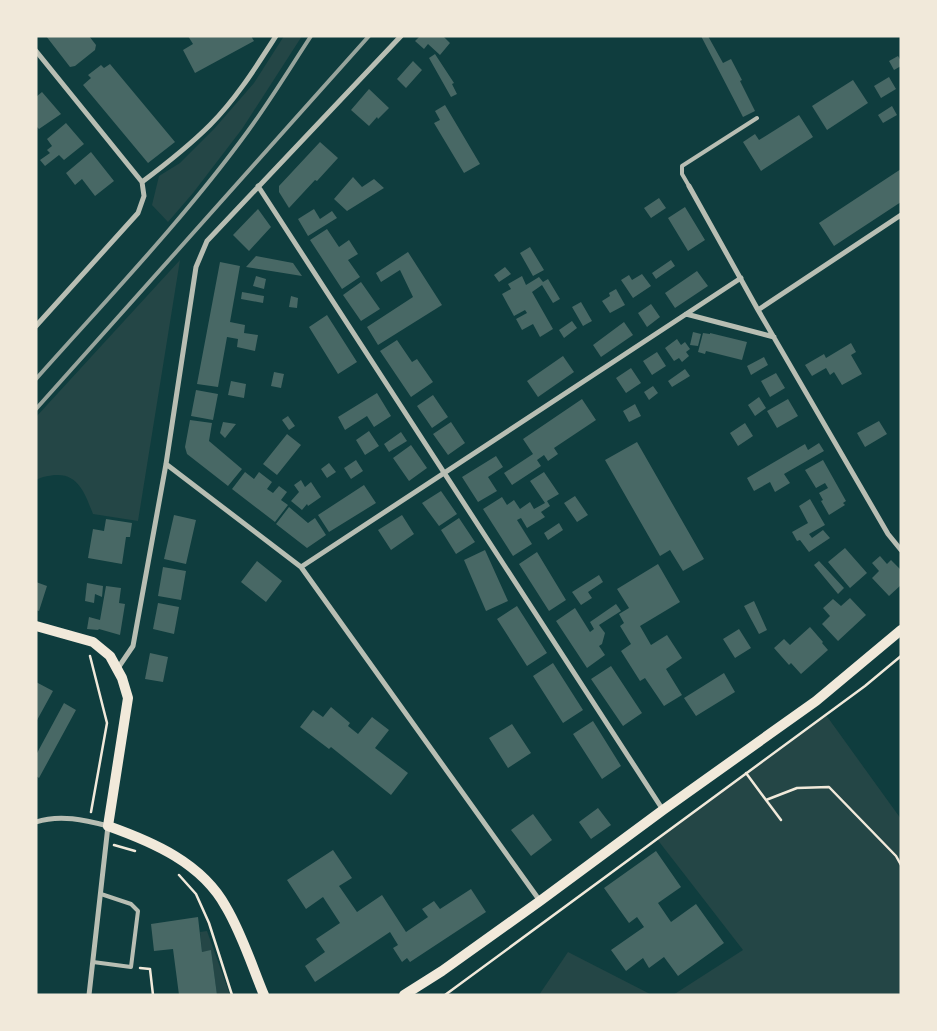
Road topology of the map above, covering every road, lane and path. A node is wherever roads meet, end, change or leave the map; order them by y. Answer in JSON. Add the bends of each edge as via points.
{"nodes":[{"id":1,"x":276,"y":36,"type":"edge"},
{"id":2,"x":401,"y":36,"type":"edge"},
{"id":3,"x":36,"y":51,"type":"edge"},
{"id":4,"x":757,"y":118,"type":"dead end"},
{"id":5,"x":142,"y":182,"type":"junction"},
{"id":6,"x":258,"y":186,"type":"junction"},
{"id":7,"x":689,"y":186,"type":"joint"},
{"id":8,"x":901,"y":215,"type":"edge"},
{"id":9,"x":742,"y":278,"type":"junction"},
{"id":10,"x":758,"y":310,"type":"junction"},
{"id":11,"x":686,"y":314,"type":"junction"},
{"id":12,"x":36,"y":326,"type":"edge"},
{"id":13,"x":774,"y":337,"type":"junction"},
{"id":14,"x":166,"y":464,"type":"junction"},
{"id":15,"x":444,"y":473,"type":"junction"},
{"id":16,"x":901,"y":550,"type":"edge"},
{"id":17,"x":301,"y":567,"type":"junction"},
{"id":18,"x":36,"y":626,"type":"edge"},
{"id":19,"x":901,"y":630,"type":"edge"},
{"id":20,"x":90,"y":652,"type":"dead end"},
{"id":21,"x":901,"y":656,"type":"edge"},
{"id":22,"x":118,"y":668,"type":"junction"},
{"id":23,"x":746,"y":773,"type":"junction"},
{"id":24,"x":766,"y":800,"type":"junction"},
{"id":25,"x":663,"y":810,"type":"junction"},
{"id":26,"x":782,"y":820,"type":"dead end"},
{"id":27,"x":89,"y":821,"type":"junction"},
{"id":28,"x":36,"y":822,"type":"edge"},
{"id":29,"x":108,"y":826,"type":"junction"},
{"id":30,"x":107,"y":843,"type":"junction"},
{"id":31,"x":141,"y":853,"type":"dead end"},
{"id":32,"x":901,"y":865,"type":"edge"},
{"id":33,"x":176,"y":872,"type":"dead end"},
{"id":34,"x":101,"y":894,"type":"junction"},
{"id":35,"x":540,"y":901,"type":"junction"},
{"id":36,"x":93,"y":962,"type":"junction"},
{"id":37,"x":131,"y":967,"type":"junction"},
{"id":38,"x":89,"y":995,"type":"edge"},
{"id":39,"x":153,"y":995,"type":"edge"},
{"id":40,"x":232,"y":995,"type":"edge"},
{"id":41,"x":264,"y":995,"type":"edge"},
{"id":42,"x":404,"y":995,"type":"edge"},
{"id":43,"x":445,"y":995,"type":"edge"}],
"edges":[{"from":1,"to":5,"type":"street","via":[[211,124],[175,158]]},
{"from":2,"to":6,"type":"street"},
{"from":3,"to":5,"type":"street"},
{"from":4,"to":7,"type":"lane","via":[[682,166],[682,174]]},
{"from":5,"to":12,"type":"street","via":[[144,196],[138,213]]},
{"from":6,"to":14,"type":"street","via":[[207,242],[196,267]]},
{"from":6,"to":15,"type":"street"},
{"from":7,"to":9,"type":"street"},
{"from":8,"to":10,"type":"street"},
{"from":9,"to":10,"type":"street"},
{"from":9,"to":11,"type":"street"},
{"from":10,"to":13,"type":"street"},
{"from":11,"to":13,"type":"street"},
{"from":11,"to":15,"type":"street"},
{"from":13,"to":16,"type":"street","via":[[888,534]]},
{"from":14,"to":17,"type":"street"},
{"from":14,"to":22,"type":"street","via":[[133,646]]},
{"from":15,"to":17,"type":"street"},
{"from":15,"to":25,"type":"street"},
{"from":17,"to":35,"type":"street"},
{"from":18,"to":22,"type":"main road","via":[[93,642],[110,656]]},
{"from":19,"to":25,"type":"main road","via":[[816,701]]},
{"from":20,"to":27,"type":"path","via":[[107,723]]},
{"from":21,"to":23,"type":"path"},
{"from":22,"to":29,"type":"main road","via":[[128,698]]},
{"from":23,"to":24,"type":"path"},
{"from":23,"to":43,"type":"path"},
{"from":24,"to":26,"type":"path"},
{"from":24,"to":32,"type":"path","via":[[797,788],[829,787]]},
{"from":25,"to":35,"type":"main road"},
{"from":27,"to":28,"type":"street","via":[[66,818]]},
{"from":27,"to":29,"type":"street"},
{"from":29,"to":30,"type":"street"},
{"from":29,"to":41,"type":"main road","via":[[142,838],[176,856],[201,876],[226,906]]},
{"from":30,"to":31,"type":"path"},
{"from":30,"to":34,"type":"street"},
{"from":33,"to":40,"type":"path","via":[[196,894],[209,923]]},
{"from":34,"to":36,"type":"street"},
{"from":34,"to":37,"type":"lane","via":[[131,904],[138,911]]},
{"from":35,"to":42,"type":"main road"},
{"from":36,"to":37,"type":"lane"},
{"from":36,"to":38,"type":"street"},
{"from":37,"to":39,"type":"path","via":[[150,969]]}]}
